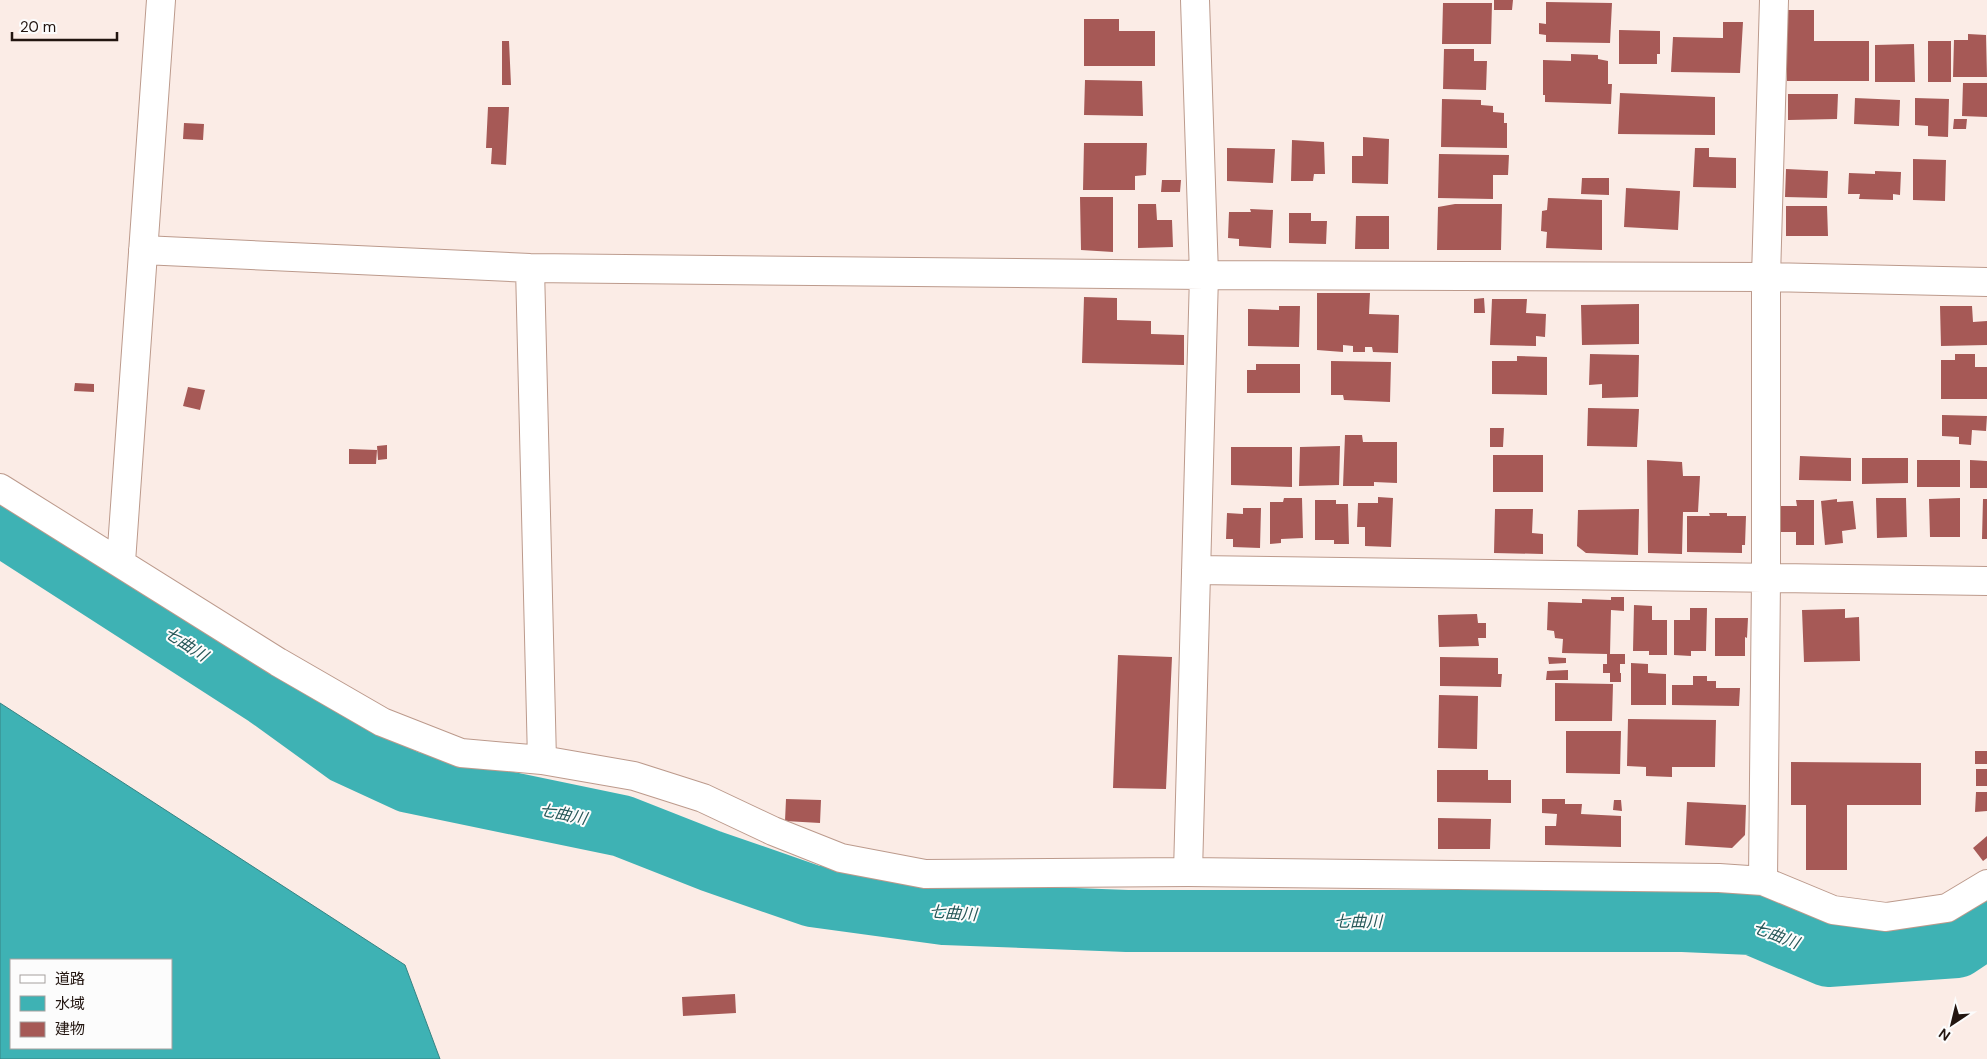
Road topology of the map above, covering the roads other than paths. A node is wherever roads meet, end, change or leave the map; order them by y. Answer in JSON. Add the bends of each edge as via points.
{"nodes":[{"id":1,"x":161,"y":0,"type":"edge"},
{"id":2,"x":1195,"y":0,"type":"edge"},
{"id":3,"x":1774,"y":0,"type":"edge"},
{"id":4,"x":143,"y":250,"type":"junction"},
{"id":5,"x":530,"y":268,"type":"junction"},
{"id":6,"x":1204,"y":275,"type":"junction"},
{"id":7,"x":1766,"y":277,"type":"junction"},
{"id":8,"x":1987,"y":282,"type":"edge"},
{"id":9,"x":0,"y":488,"type":"edge"},
{"id":10,"x":120,"y":562,"type":"junction"},
{"id":11,"x":1196,"y":570,"type":"junction"},
{"id":12,"x":1766,"y":578,"type":"junction"},
{"id":13,"x":1987,"y":581,"type":"edge"},
{"id":14,"x":542,"y":760,"type":"junction"},
{"id":15,"x":1188,"y":872,"type":"junction"},
{"id":16,"x":1763,"y":881,"type":"junction"},
{"id":17,"x":1987,"y":884,"type":"edge"}],
"edges":[{"from":1,"to":4,"type":"street"},
{"from":2,"to":6,"type":"street"},
{"from":3,"to":7,"type":"street"},
{"from":4,"to":5,"type":"street"},
{"from":4,"to":10,"type":"street"},
{"from":5,"to":6,"type":"street"},
{"from":5,"to":14,"type":"street"},
{"from":6,"to":7,"type":"street"},
{"from":6,"to":11,"type":"street"},
{"from":7,"to":8,"type":"street"},
{"from":7,"to":12,"type":"street"},
{"from":9,"to":10,"type":"street"},
{"from":10,"to":14,"type":"street","via":[[278,662],[382,722],[461,753]]},
{"from":11,"to":12,"type":"street"},
{"from":11,"to":15,"type":"street"},
{"from":12,"to":13,"type":"street"},
{"from":12,"to":16,"type":"street"},
{"from":14,"to":15,"type":"street","via":[[634,776],[703,798],[841,858],[925,874]]},
{"from":15,"to":16,"type":"street"},
{"from":16,"to":17,"type":"street","via":[[1833,910],[1886,917],[1946,908]]}]}
